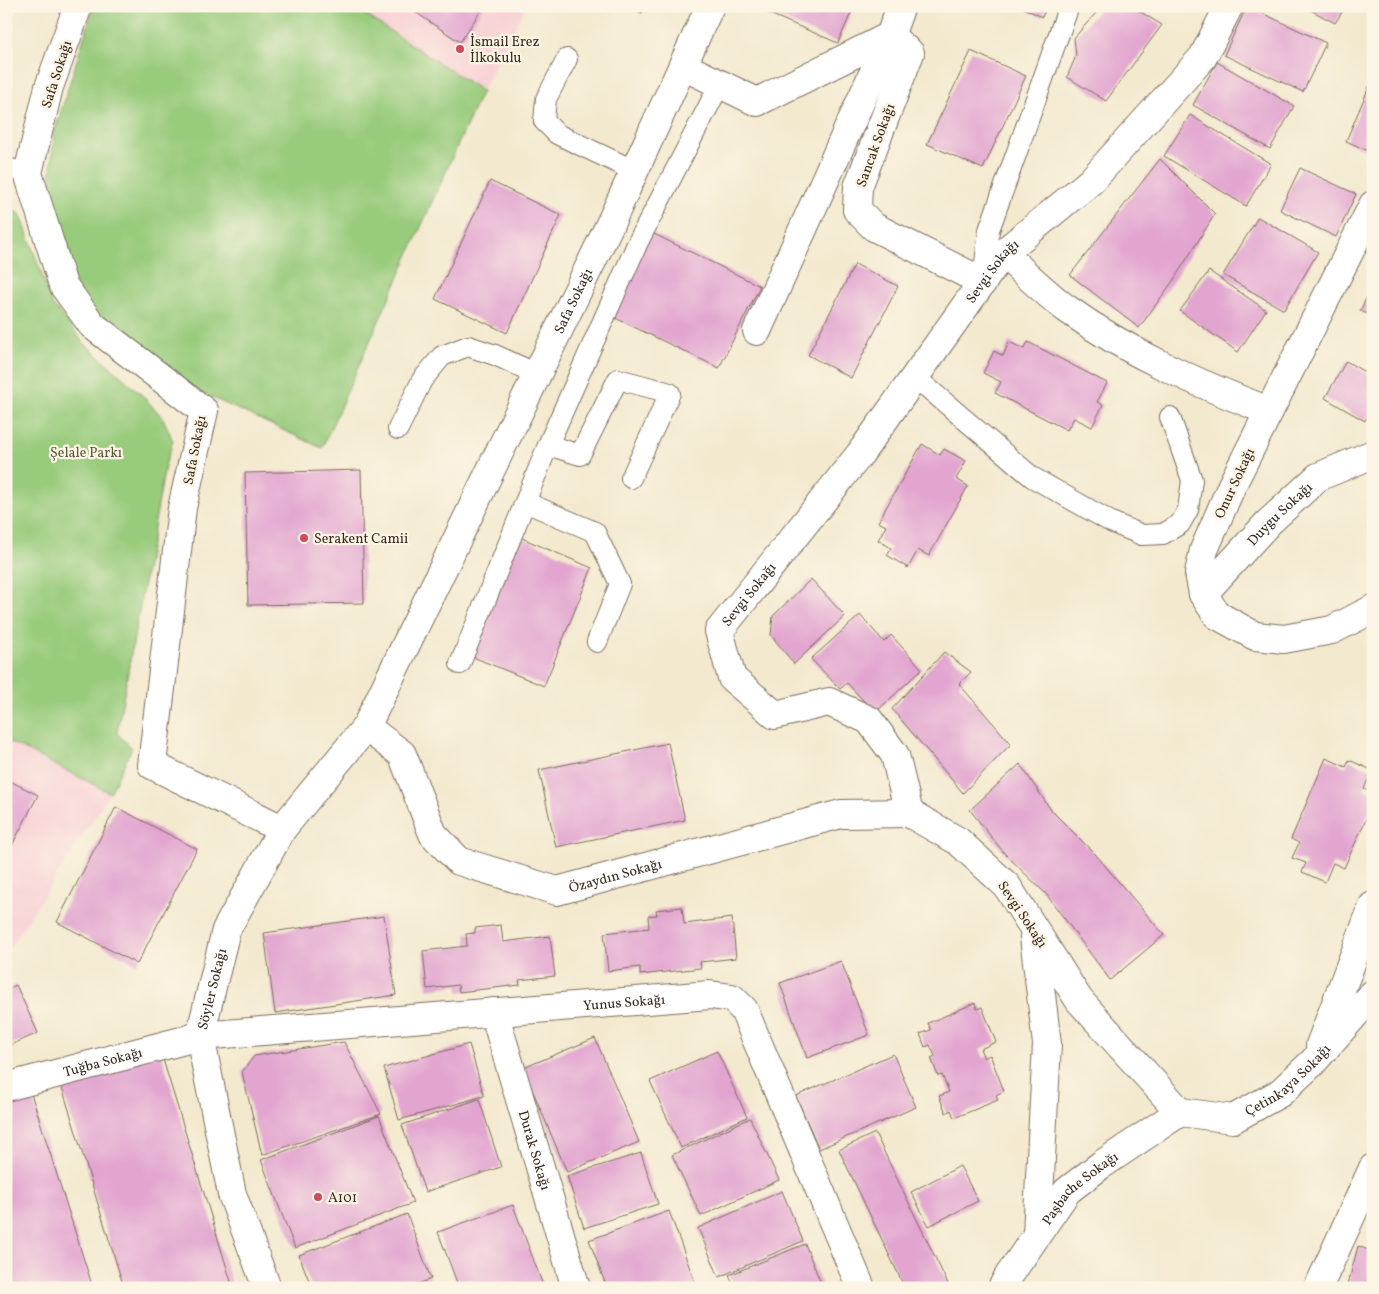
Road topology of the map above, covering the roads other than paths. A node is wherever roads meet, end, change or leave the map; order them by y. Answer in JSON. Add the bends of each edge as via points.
{"nodes":[{"id":1,"x":78,"y":6,"type":"edge"},
{"id":2,"x":710,"y":6,"type":"edge"},
{"id":3,"x":901,"y":6,"type":"edge"},
{"id":4,"x":1069,"y":6,"type":"edge"},
{"id":5,"x":1229,"y":6,"type":"edge"},
{"id":6,"x":890,"y":36,"type":"junction"},
{"id":7,"x":568,"y":59,"type":"dead end"},
{"id":8,"x":683,"y":66,"type":"junction"},
{"id":9,"x":720,"y":84,"type":"junction"},
{"id":10,"x":17,"y":171,"type":"edge"},
{"id":11,"x":634,"y":171,"type":"junction"},
{"id":12,"x":1373,"y":205,"type":"edge"},
{"id":13,"x":1004,"y":254,"type":"junction"},
{"id":14,"x":983,"y":282,"type":"junction"},
{"id":15,"x":757,"y":331,"type":"dead end"},
{"id":16,"x":537,"y":374,"type":"junction"},
{"id":17,"x":915,"y":377,"type":"junction"},
{"id":18,"x":1269,"y":411,"type":"junction"},
{"id":19,"x":1170,"y":416,"type":"dead end"},
{"id":20,"x":398,"y":429,"type":"dead end"},
{"id":21,"x":548,"y":445,"type":"junction"},
{"id":22,"x":1373,"y":454,"type":"edge"},
{"id":23,"x":631,"y":478,"type":"dead end"},
{"id":24,"x":525,"y":502,"type":"junction"},
{"id":25,"x":1204,"y":594,"type":"junction"},
{"id":26,"x":1373,"y":610,"type":"edge"},
{"id":27,"x":597,"y":642,"type":"dead end"},
{"id":28,"x":460,"y":664,"type":"dead end"},
{"id":29,"x":366,"y":726,"type":"junction"},
{"id":30,"x":909,"y":813,"type":"junction"},
{"id":31,"x":282,"y":829,"type":"junction"},
{"id":32,"x":1373,"y":906,"type":"edge"},
{"id":33,"x":1032,"y":926,"type":"junction"},
{"id":34,"x":1373,"y":994,"type":"edge"},
{"id":35,"x":494,"y":1012,"type":"junction"},
{"id":36,"x":200,"y":1036,"type":"junction"},
{"id":37,"x":1313,"y":1062,"type":"junction"},
{"id":38,"x":6,"y":1087,"type":"edge"},
{"id":39,"x":1180,"y":1112,"type":"junction"},
{"id":40,"x":1373,"y":1168,"type":"edge"},
{"id":41,"x":1037,"y":1234,"type":"junction"},
{"id":42,"x":267,"y":1288,"type":"edge"},
{"id":43,"x":576,"y":1288,"type":"edge"},
{"id":44,"x":861,"y":1288,"type":"edge"},
{"id":45,"x":1002,"y":1288,"type":"edge"},
{"id":46,"x":1318,"y":1288,"type":"edge"}],
"edges":[{"from":1,"to":10,"type":"street","name":"Safa Sokağı"},
{"from":2,"to":8,"type":"street","name":"Safa Sokağı"},
{"from":3,"to":6,"type":"street","name":"Sancak Sokağı"},
{"from":4,"to":14,"type":"lane","via":[[989,230]]},
{"from":5,"to":13,"type":"street","name":"Sevgi Sokağı","via":[[1203,57],[1091,182]]},
{"from":6,"to":9,"type":"street","via":[[757,102]]},
{"from":6,"to":14,"type":"street","name":"Sancak Sokağı","via":[[910,54],[858,187],[857,210],[874,227]]},
{"from":6,"to":15,"type":"street","name":"Sancak Sokağı"},
{"from":7,"to":11,"type":"lane","via":[[546,100],[544,121],[557,134]]},
{"from":8,"to":9,"type":"street"},
{"from":8,"to":11,"type":"street","name":"Safa Sokağı"},
{"from":9,"to":21,"type":"lane","via":[[638,242]]},
{"from":10,"to":31,"type":"street","name":"Safa Sokağı","via":[[63,285],[92,325],[204,411],[182,508],[152,765]]},
{"from":11,"to":16,"type":"street","name":"Safa Sokağı"},
{"from":12,"to":18,"type":"street","name":"Onur Sokağı"},
{"from":13,"to":14,"type":"street","name":"Sevgi Sokağı"},
{"from":13,"to":18,"type":"street","via":[[1066,308],[1135,352]]},
{"from":14,"to":17,"type":"street","name":"Sevgi Sokağı"},
{"from":16,"to":20,"type":"lane","via":[[468,346],[442,356],[422,380]]},
{"from":16,"to":29,"type":"street","name":"Safa Sokağı"},
{"from":17,"to":19,"type":"lane","via":[[1032,477],[1111,522],[1142,535],[1163,534],[1180,524],[1188,510],[1192,480]]},
{"from":17,"to":30,"type":"street","name":"Sevgi Sokağı","via":[[860,454],[719,631],[732,678],[775,714],[829,702],[869,720],[895,755]]},
{"from":18,"to":25,"type":"street","name":"Onur Sokağı","via":[[1204,550],[1199,573]]},
{"from":21,"to":23,"type":"lane","via":[[580,455],[618,379],[670,393]]},
{"from":21,"to":24,"type":"lane"},
{"from":22,"to":25,"type":"street","name":"Duygu Sokağı","via":[[1318,477],[1268,523]]},
{"from":24,"to":27,"type":"lane","via":[[595,532],[620,584]]},
{"from":24,"to":28,"type":"lane"},
{"from":25,"to":26,"type":"street","name":"Onur Sokağı","via":[[1217,615],[1255,636],[1284,639],[1332,630]]},
{"from":29,"to":30,"type":"street","name":"Özaydın Sokağı","via":[[402,754],[433,834],[459,861],[557,891],[841,814]]},
{"from":29,"to":31,"type":"street","name":"Söyler Sokağı"},
{"from":30,"to":33,"type":"street","name":"Sevgi Sokağı","via":[[958,841],[1007,886]]},
{"from":31,"to":36,"type":"street","name":"Söyler Sokağı","via":[[226,930]]},
{"from":32,"to":37,"type":"street"},
{"from":33,"to":39,"type":"street","name":"Sevgi Sokağı","via":[[1079,1000]]},
{"from":33,"to":41,"type":"street","via":[[1047,1044]]},
{"from":34,"to":37,"type":"street","name":"Çetinkaya Sokağı"},
{"from":35,"to":36,"type":"street","name":"Yunus Sokağı"},
{"from":35,"to":43,"type":"street","name":"Durak Sokağı"},
{"from":35,"to":44,"type":"street","name":"Yunus Sokağı","via":[[710,995],[732,998],[744,1010]]},
{"from":36,"to":38,"type":"street","name":"Tuğba Sokağı"},
{"from":36,"to":42,"type":"street","name":"Söyler Sokağı","via":[[232,1194]]},
{"from":37,"to":39,"type":"street","name":"Çetinkaya Sokağı","via":[[1280,1093],[1233,1119]]},
{"from":39,"to":41,"type":"street","name":"Paşbache Sokağı","via":[[1067,1191]]},
{"from":40,"to":46,"type":"street"},
{"from":41,"to":45,"type":"street","name":"Paşbache Sokağı"}]}
